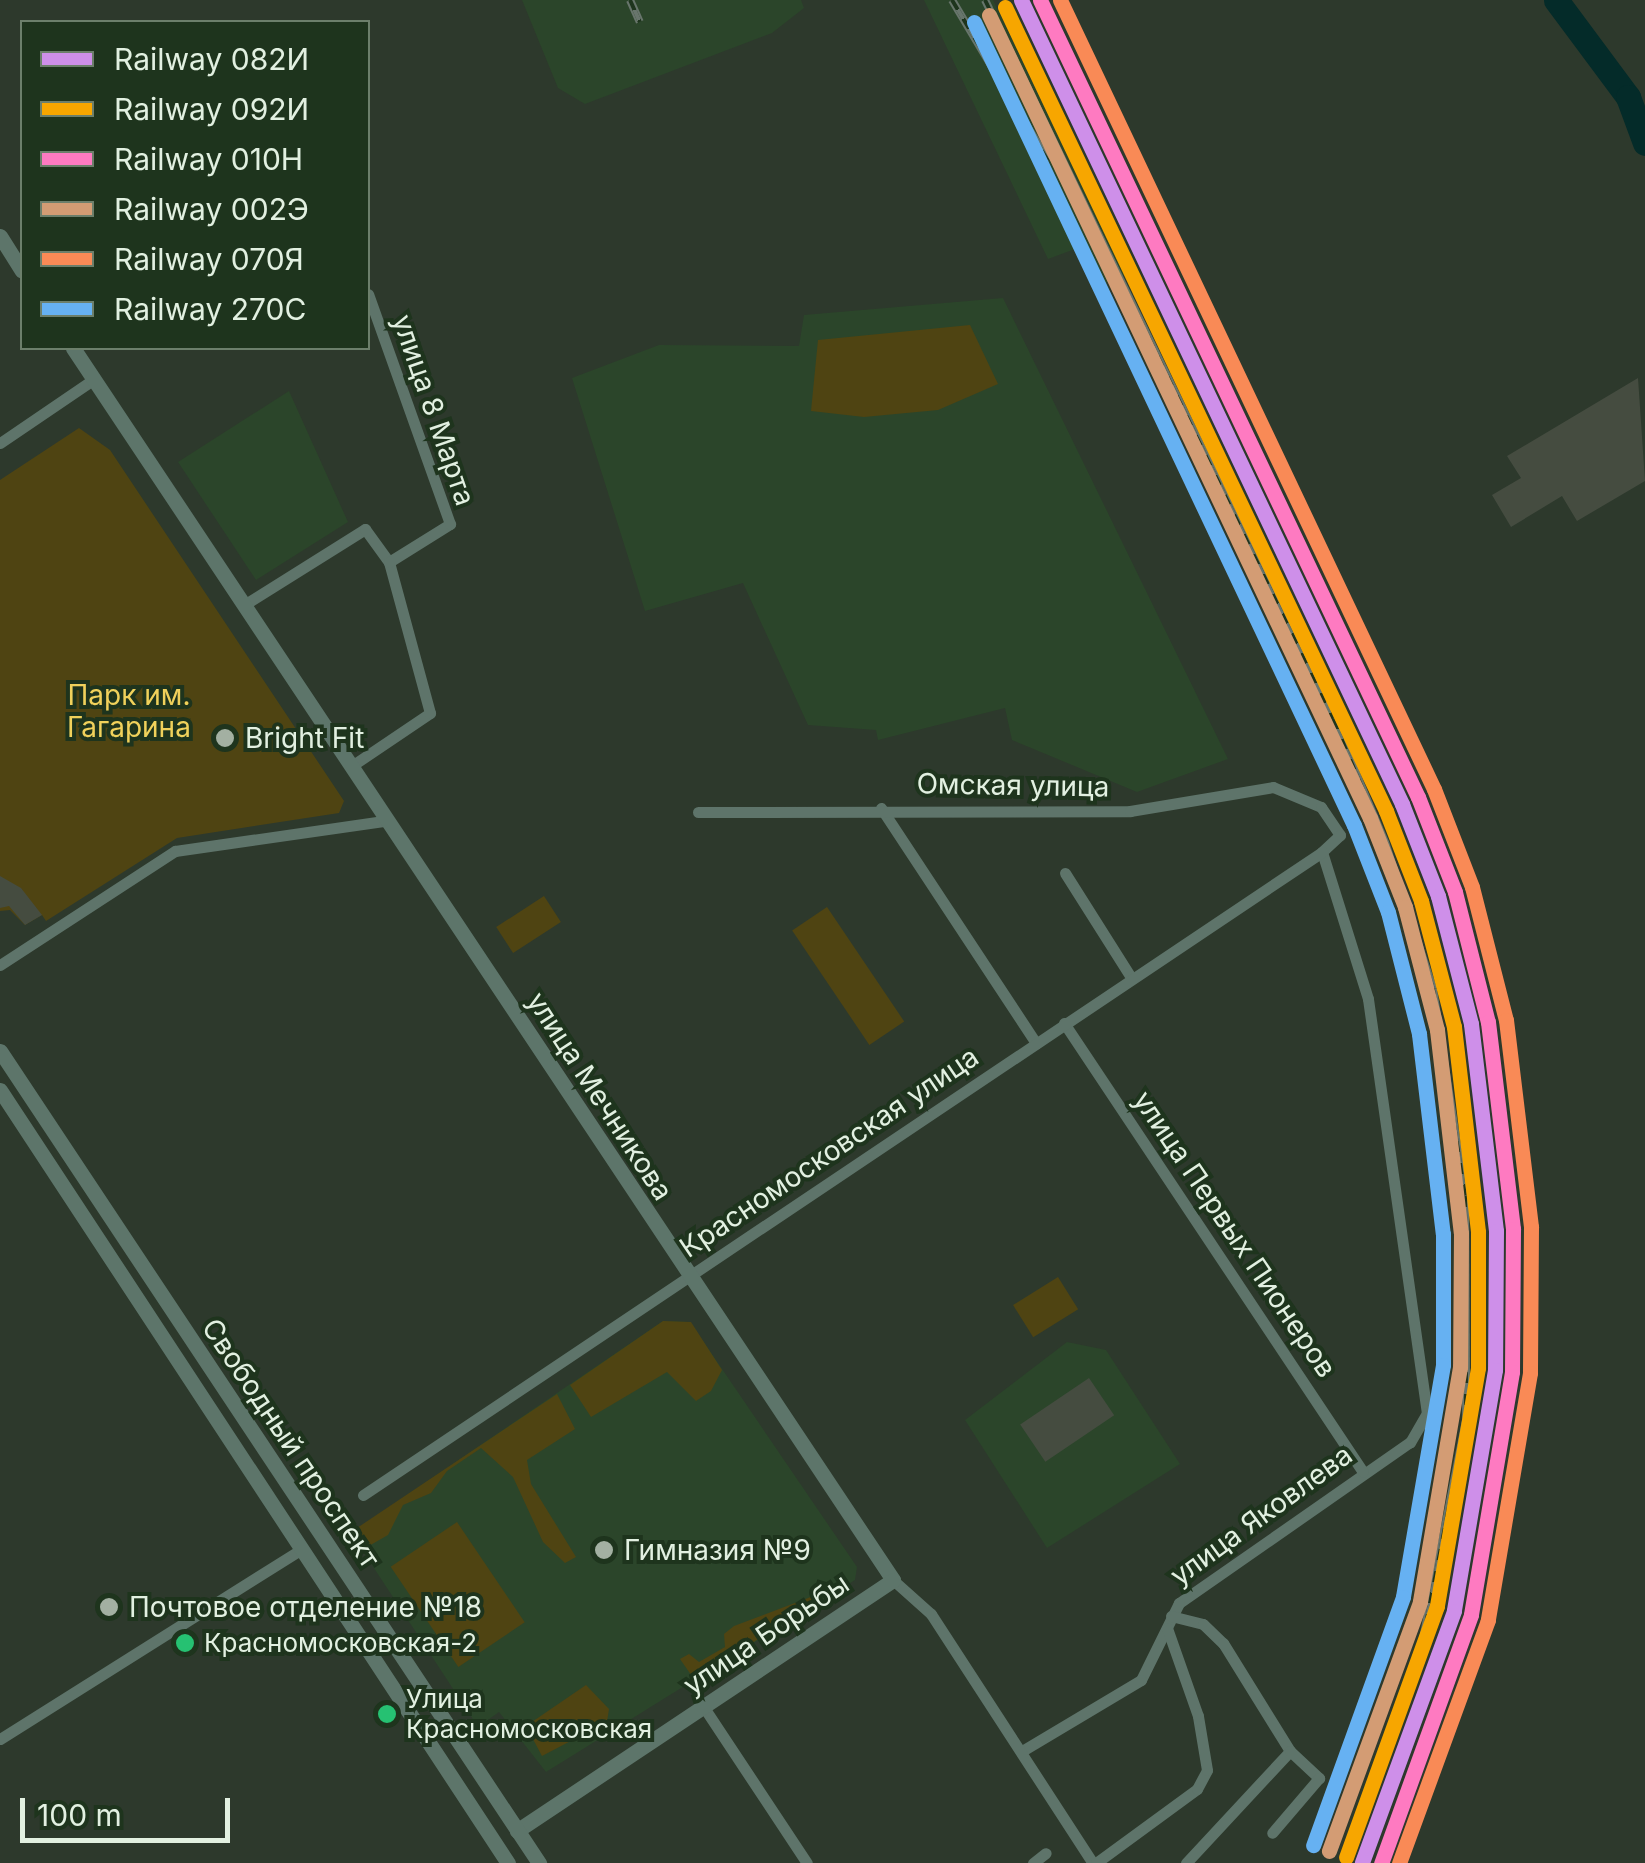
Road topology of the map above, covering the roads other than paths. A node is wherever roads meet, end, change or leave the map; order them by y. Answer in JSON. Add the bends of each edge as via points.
{"nodes":[{"id":1,"x":0,"y":236,"type":"edge"},
{"id":2,"x":20,"y":268,"type":"edge"},
{"id":3,"x":370,"y":300,"type":"edge"},
{"id":4,"x":75,"y":350,"type":"edge"},
{"id":5,"x":94,"y":379,"type":"junction"},
{"id":6,"x":0,"y":443,"type":"edge"},
{"id":7,"x":389,"y":562,"type":"junction"},
{"id":8,"x":244,"y":605,"type":"junction"},
{"id":9,"x":353,"y":765,"type":"junction"},
{"id":10,"x":881,"y":808,"type":"junction"},
{"id":11,"x":698,"y":812,"type":"dead end"},
{"id":12,"x":389,"y":820,"type":"junction"},
{"id":13,"x":1322,"y":852,"type":"junction"},
{"id":14,"x":1065,"y":873,"type":"dead end"},
{"id":15,"x":0,"y":965,"type":"edge"},
{"id":16,"x":1132,"y":979,"type":"junction"},
{"id":17,"x":1064,"y":1023,"type":"junction"},
{"id":18,"x":1036,"y":1043,"type":"junction"},
{"id":19,"x":0,"y":1052,"type":"edge"},
{"id":20,"x":0,"y":1090,"type":"edge"},
{"id":21,"x":688,"y":1277,"type":"junction"},
{"id":22,"x":1363,"y":1472,"type":"junction"},
{"id":23,"x":363,"y":1495,"type":"dead end"},
{"id":24,"x":324,"y":1538,"type":"junction"},
{"id":25,"x":300,"y":1550,"type":"junction"},
{"id":26,"x":893,"y":1580,"type":"junction"},
{"id":27,"x":1169,"y":1622,"type":"junction"},
{"id":28,"x":704,"y":1706,"type":"junction"},
{"id":29,"x":0,"y":1739,"type":"edge"},
{"id":30,"x":1290,"y":1750,"type":"junction"},
{"id":31,"x":1022,"y":1751,"type":"junction"},
{"id":32,"x":518,"y":1831,"type":"junction"},
{"id":33,"x":1272,"y":1833,"type":"dead end"},
{"id":34,"x":1046,"y":1853,"type":"dead end"},
{"id":35,"x":508,"y":1863,"type":"edge"},
{"id":36,"x":539,"y":1863,"type":"edge"},
{"id":37,"x":807,"y":1863,"type":"edge"},
{"id":38,"x":1033,"y":1863,"type":"edge"},
{"id":39,"x":1095,"y":1863,"type":"edge"},
{"id":40,"x":1186,"y":1863,"type":"edge"}],
"edges":[{"from":1,"to":2,"type":"street"},
{"from":3,"to":7,"type":"street","name":"улица 8 Марта","via":[[450,524]]},
{"from":4,"to":5,"type":"street","name":"улица Мечникова"},
{"from":5,"to":6,"type":"street"},
{"from":5,"to":8,"type":"street","name":"улица Мечникова"},
{"from":7,"to":8,"type":"street","via":[[365,528]]},
{"from":7,"to":9,"type":"street","via":[[430,713]]},
{"from":8,"to":9,"type":"street","name":"улица Мечникова"},
{"from":9,"to":12,"type":"street","name":"улица Мечникова"},
{"from":10,"to":11,"type":"street","name":"Омская улица"},
{"from":10,"to":13,"type":"street","name":"Омская улица","via":[[1130,812],[1274,787],[1321,807],[1340,836]]},
{"from":10,"to":18,"type":"street"},
{"from":12,"to":15,"type":"street","via":[[175,851]]},
{"from":12,"to":21,"type":"street","name":"улица Мечникова"},
{"from":13,"to":16,"type":"street","name":"Красномосковская улица"},
{"from":13,"to":22,"type":"street","name":"улица Яковлева","via":[[1368,999],[1427,1414],[1410,1442]]},
{"from":14,"to":16,"type":"street"},
{"from":16,"to":17,"type":"street","name":"Красномосковская улица"},
{"from":17,"to":18,"type":"street","name":"Красномосковская улица"},
{"from":17,"to":22,"type":"street","name":"улица Первых Пионеров"},
{"from":18,"to":21,"type":"street","name":"Красномосковская улица"},
{"from":19,"to":24,"type":"street","name":"Свободный проспект"},
{"from":20,"to":25,"type":"street","name":"Свободный проспект"},
{"from":21,"to":23,"type":"street","name":"Красномосковская улица"},
{"from":21,"to":26,"type":"street","name":"улица Мечникова"},
{"from":22,"to":27,"type":"street","name":"улица Яковлева","via":[[1187,1596]]},
{"from":24,"to":25,"type":"street"},
{"from":24,"to":32,"type":"street","name":"Свободный проспект"},
{"from":25,"to":29,"type":"street"},
{"from":25,"to":35,"type":"street","name":"Свободный проспект"},
{"from":26,"to":28,"type":"street","name":"улица Борьбы"},
{"from":26,"to":31,"type":"street","name":"улица Мечникова","via":[[931,1614]]},
{"from":27,"to":30,"type":"street","via":[[1203,1624],[1223,1643]]},
{"from":27,"to":31,"type":"street","name":"улица Яковлева","via":[[1142,1680]]},
{"from":27,"to":39,"type":"street","via":[[1205,1749],[1197,1789]]},
{"from":28,"to":32,"type":"street","name":"улица Борьбы"},
{"from":28,"to":37,"type":"street"},
{"from":30,"to":33,"type":"street","via":[[1319,1778]]},
{"from":30,"to":40,"type":"street"},
{"from":31,"to":39,"type":"street","name":"улица Мечникова"},
{"from":32,"to":36,"type":"street","name":"Свободный проспект"},
{"from":34,"to":38,"type":"street"}]}
